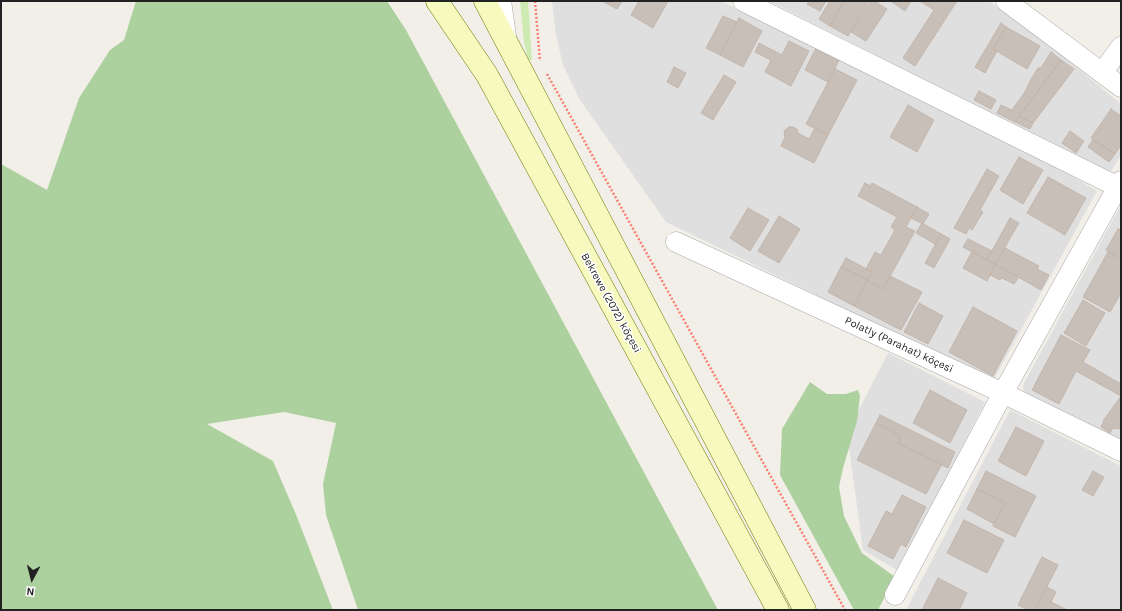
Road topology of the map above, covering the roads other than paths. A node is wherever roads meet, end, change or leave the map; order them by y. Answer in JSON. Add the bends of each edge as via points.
{"nodes":[{"id":1,"x":437,"y":1,"type":"edge"},
{"id":2,"x":485,"y":1,"type":"edge"},
{"id":3,"x":501,"y":1,"type":"edge"},
{"id":4,"x":743,"y":1,"type":"edge"},
{"id":5,"x":1006,"y":1,"type":"edge"},
{"id":6,"x":507,"y":46,"type":"junction"},
{"id":7,"x":1121,"y":47,"type":"edge"},
{"id":8,"x":1102,"y":73,"type":"junction"},
{"id":9,"x":1121,"y":87,"type":"edge"},
{"id":10,"x":1119,"y":184,"type":"edge"},
{"id":11,"x":676,"y":242,"type":"dead end"},
{"id":12,"x":1003,"y":393,"type":"junction"},
{"id":13,"x":1121,"y":451,"type":"edge"},
{"id":14,"x":895,"y":595,"type":"dead end"},
{"id":15,"x":778,"y":610,"type":"edge"},
{"id":16,"x":805,"y":610,"type":"edge"}],
"edges":[{"from":1,"to":15,"type":"main road","name":"Bekrewe (2072) köçesi","via":[[487,75]]},
{"from":2,"to":6,"type":"main road"},
{"from":3,"to":6,"type":"street"},
{"from":4,"to":10,"type":"street"},
{"from":5,"to":8,"type":"street"},
{"from":6,"to":16,"type":"main road"},
{"from":7,"to":8,"type":"street"},
{"from":8,"to":9,"type":"street"},
{"from":10,"to":12,"type":"street"},
{"from":11,"to":12,"type":"street","name":"Polatly (Parahat) köçesi"},
{"from":12,"to":13,"type":"street","name":"Polatly (Parahat) köçesi"},
{"from":12,"to":14,"type":"street"}]}
